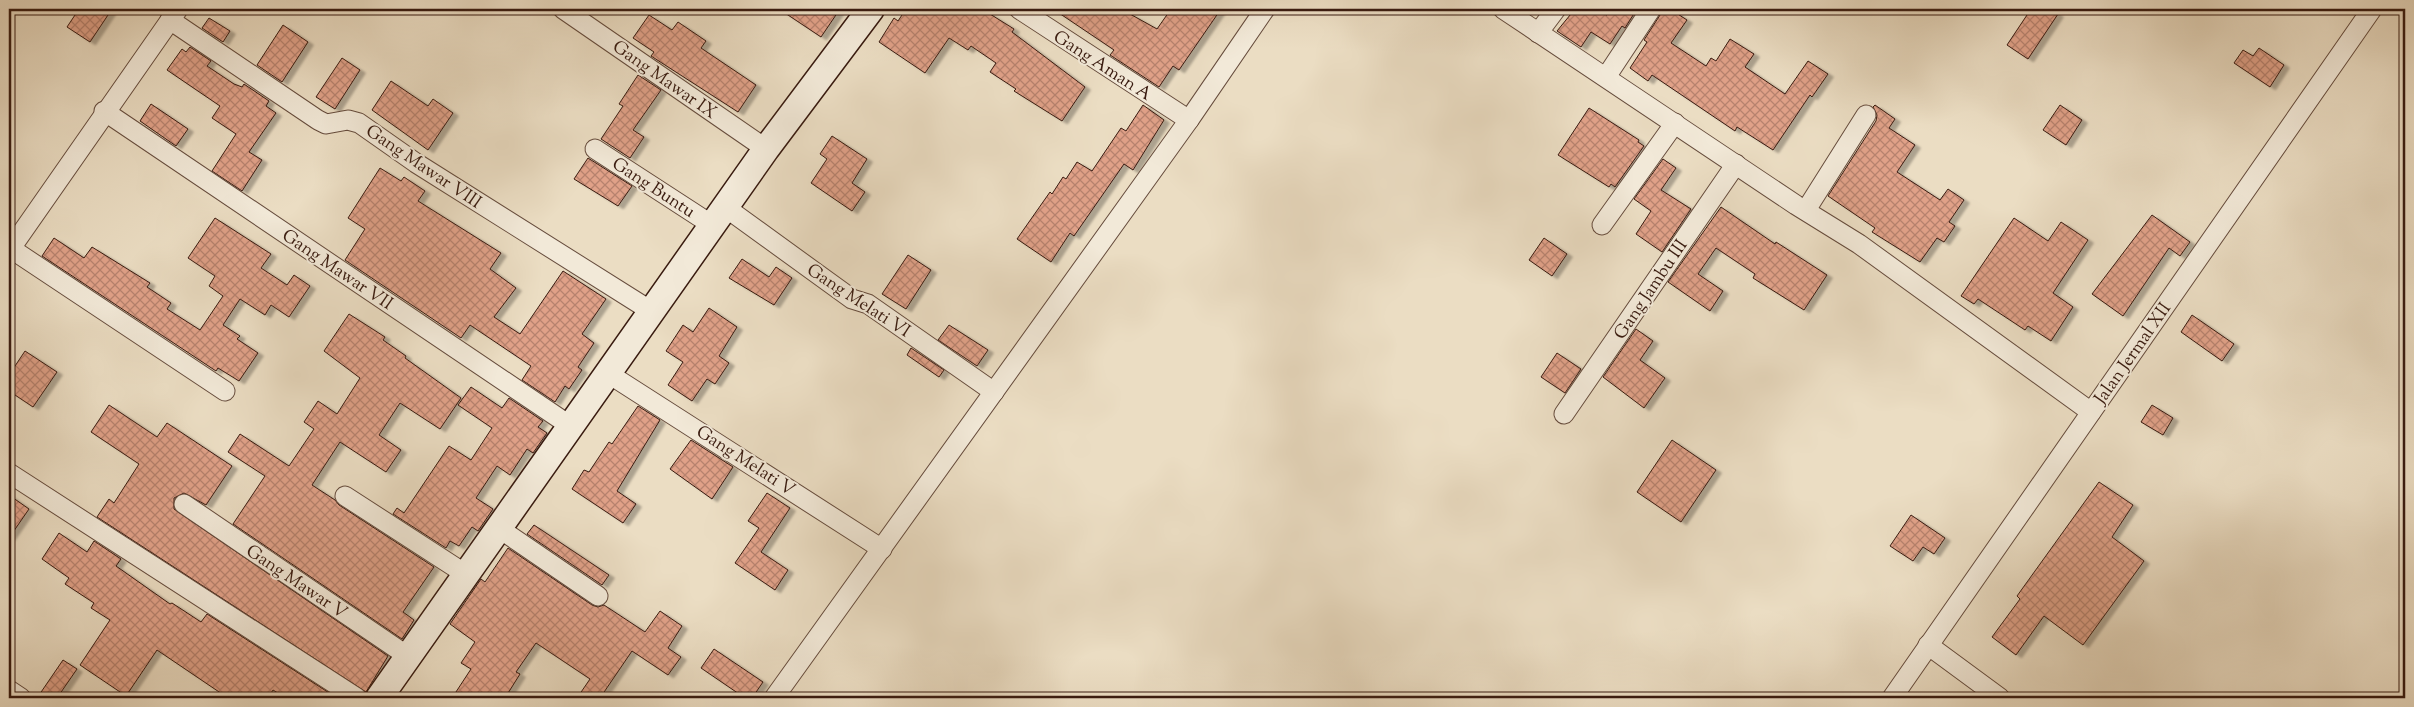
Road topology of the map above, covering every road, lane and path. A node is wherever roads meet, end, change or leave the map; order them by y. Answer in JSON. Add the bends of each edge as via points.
{"nodes":[{"id":1,"x":563,"y":9,"type":"edge"},
{"id":2,"x":871,"y":9,"type":"edge"},
{"id":3,"x":1019,"y":9,"type":"edge"},
{"id":4,"x":1265,"y":9,"type":"edge"},
{"id":5,"x":1503,"y":9,"type":"edge"},
{"id":6,"x":1556,"y":9,"type":"edge"},
{"id":7,"x":1652,"y":9,"type":"edge"},
{"id":8,"x":2372,"y":9,"type":"edge"},
{"id":9,"x":174,"y":14,"type":"edge"},
{"id":10,"x":1538,"y":33,"type":"junction"},
{"id":11,"x":1606,"y":77,"type":"junction"},
{"id":12,"x":104,"y":111,"type":"junction"},
{"id":13,"x":1866,"y":115,"type":"dead end"},
{"id":14,"x":1189,"y":120,"type":"junction"},
{"id":15,"x":1675,"y":123,"type":"junction"},
{"id":16,"x":595,"y":149,"type":"dead end"},
{"id":17,"x":766,"y":149,"type":"junction"},
{"id":18,"x":1736,"y":164,"type":"junction"},
{"id":19,"x":1806,"y":210,"type":"junction"},
{"id":20,"x":718,"y":216,"type":"junction"},
{"id":21,"x":1602,"y":225,"type":"dead end"},
{"id":22,"x":10,"y":249,"type":"edge"},
{"id":23,"x":652,"y":312,"type":"junction"},
{"id":24,"x":609,"y":374,"type":"junction"},
{"id":25,"x":225,"y":391,"type":"dead end"},
{"id":26,"x":994,"y":392,"type":"junction"},
{"id":27,"x":2091,"y":412,"type":"junction"},
{"id":28,"x":1564,"y":414,"type":"dead end"},
{"id":29,"x":572,"y":427,"type":"junction"},
{"id":30,"x":9,"y":473,"type":"edge"},
{"id":31,"x":345,"y":496,"type":"dead end"},
{"id":32,"x":184,"y":504,"type":"dead end"},
{"id":33,"x":500,"y":529,"type":"junction"},
{"id":34,"x":882,"y":549,"type":"junction"},
{"id":35,"x":467,"y":575,"type":"junction"},
{"id":36,"x":598,"y":596,"type":"dead end"},
{"id":37,"x":1928,"y":645,"type":"junction"},
{"id":38,"x":409,"y":657,"type":"junction"},
{"id":39,"x":9,"y":690,"type":"edge"},
{"id":40,"x":21,"y":698,"type":"edge"},
{"id":41,"x":357,"y":698,"type":"edge"},
{"id":42,"x":379,"y":698,"type":"edge"},
{"id":43,"x":774,"y":698,"type":"edge"},
{"id":44,"x":1892,"y":698,"type":"edge"},
{"id":45,"x":2000,"y":698,"type":"edge"}],
"edges":[{"from":1,"to":17,"type":"street","name":"Gang Mawar IX"},
{"from":2,"to":17,"type":"street"},
{"from":3,"to":14,"type":"street","name":"Gang Aman A"},
{"from":4,"to":14,"type":"street"},
{"from":5,"to":10,"type":"street"},
{"from":6,"to":10,"type":"street"},
{"from":7,"to":11,"type":"street"},
{"from":8,"to":27,"type":"street","name":"Jalan Jermal XII"},
{"from":9,"to":12,"type":"street"},
{"from":9,"to":23,"type":"street","name":"Gang Mawar VIII","via":[[318,120],[326,124],[348,120],[367,127],[410,159]]},
{"from":10,"to":11,"type":"street"},
{"from":11,"to":15,"type":"street"},
{"from":12,"to":22,"type":"street"},
{"from":12,"to":29,"type":"street","name":"Gang Mawar VII"},
{"from":13,"to":19,"type":"street"},
{"from":14,"to":26,"type":"street"},
{"from":15,"to":18,"type":"street"},
{"from":15,"to":21,"type":"street"},
{"from":16,"to":20,"type":"street","name":"Gang Buntu"},
{"from":17,"to":20,"type":"street"},
{"from":18,"to":19,"type":"street"},
{"from":18,"to":28,"type":"street","name":"Gang Jambu III"},
{"from":19,"to":27,"type":"street","via":[[1859,244]]},
{"from":20,"to":23,"type":"street"},
{"from":20,"to":26,"type":"street","name":"Gang Melati VI","via":[[852,299],[868,304]]},
{"from":22,"to":25,"type":"street"},
{"from":23,"to":24,"type":"street"},
{"from":24,"to":29,"type":"street"},
{"from":24,"to":34,"type":"street","name":"Gang Melati V"},
{"from":26,"to":34,"type":"street"},
{"from":27,"to":37,"type":"street","name":"Jalan Jermal XII"},
{"from":29,"to":33,"type":"street"},
{"from":30,"to":41,"type":"street"},
{"from":31,"to":35,"type":"street"},
{"from":32,"to":38,"type":"street","name":"Gang Mawar V"},
{"from":33,"to":35,"type":"street"},
{"from":33,"to":36,"type":"street"},
{"from":34,"to":43,"type":"street"},
{"from":35,"to":38,"type":"street"},
{"from":37,"to":44,"type":"street","name":"Jalan Jermal XII"},
{"from":37,"to":45,"type":"street"},
{"from":38,"to":42,"type":"street"},
{"from":39,"to":40,"type":"street"}]}
